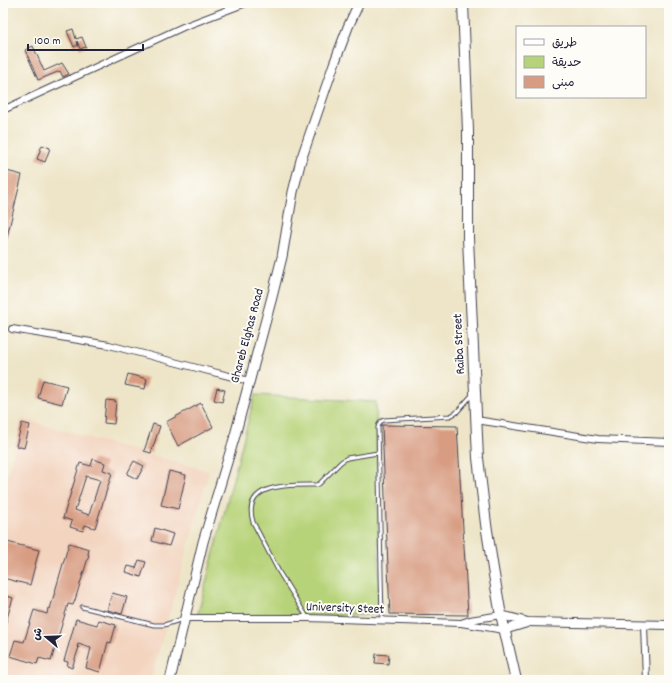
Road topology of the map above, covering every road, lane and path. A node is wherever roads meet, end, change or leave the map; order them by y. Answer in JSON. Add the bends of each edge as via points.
{"nodes":[{"id":1,"x":246,"y":3,"type":"edge"},
{"id":2,"x":359,"y":3,"type":"edge"},
{"id":3,"x":463,"y":3,"type":"edge"},
{"id":4,"x":3,"y":110,"type":"edge"},
{"id":5,"x":12,"y":329,"type":"dead end"},
{"id":6,"x":249,"y":381,"type":"junction"},
{"id":7,"x":475,"y":391,"type":"junction"},
{"id":8,"x":476,"y":420,"type":"junction"},
{"id":9,"x":669,"y":442,"type":"edge"},
{"id":10,"x":378,"y":453,"type":"junction"},
{"id":11,"x":82,"y":607,"type":"dead end"},
{"id":12,"x":501,"y":615,"type":"junction"},
{"id":13,"x":185,"y":618,"type":"junction"},
{"id":14,"x":308,"y":618,"type":"junction"},
{"id":15,"x":382,"y":621,"type":"junction"},
{"id":16,"x":528,"y":622,"type":"junction"},
{"id":17,"x":461,"y":623,"type":"junction"},
{"id":18,"x":644,"y":625,"type":"junction"},
{"id":19,"x":669,"y":625,"type":"edge"},
{"id":20,"x":504,"y":630,"type":"junction"},
{"id":21,"x":170,"y":680,"type":"edge"},
{"id":22,"x":516,"y":680,"type":"edge"},
{"id":23,"x":646,"y":680,"type":"edge"}],
"edges":[{"from":1,"to":4,"type":"street","via":[[183,27]]},
{"from":2,"to":6,"type":"main road","name":"Ghareb Elghas Road","via":[[313,121],[301,160],[282,258]]},
{"from":3,"to":7,"type":"main road","name":"Raiba Street","via":[[468,131],[467,217]]},
{"from":5,"to":6,"type":"street","via":[[109,344]]},
{"from":6,"to":13,"type":"main road","name":"Ghareb Elghas Road","via":[[203,542]]},
{"from":7,"to":8,"type":"main road","name":"Raiba Street"},
{"from":7,"to":10,"type":"lane","via":[[450,416],[380,422]]},
{"from":8,"to":9,"type":"street","via":[[598,439]]},
{"from":8,"to":12,"type":"main road","name":"Raiba Street","via":[[484,506]]},
{"from":10,"to":14,"type":"lane","via":[[347,458],[316,485],[285,485],[266,489],[251,504],[250,514],[253,522],[279,572]]},
{"from":10,"to":15,"type":"lane"},
{"from":11,"to":13,"type":"lane","via":[[154,625],[164,625]]},
{"from":12,"to":16,"type":"street"},
{"from":12,"to":17,"type":"street"},
{"from":12,"to":20,"type":"main road","name":"Raiba Street"},
{"from":13,"to":14,"type":"street","name":"University Steet"},
{"from":13,"to":21,"type":"main road","name":"Ghareb Elghas Road"},
{"from":14,"to":15,"type":"street","name":"University Steet"},
{"from":15,"to":17,"type":"street","name":"University Steet"},
{"from":16,"to":18,"type":"street"},
{"from":16,"to":20,"type":"street"},
{"from":17,"to":20,"type":"street","name":"University Steet"},
{"from":18,"to":19,"type":"street"},
{"from":18,"to":23,"type":"street"},
{"from":20,"to":22,"type":"main road","name":"Raiba Street"}]}
